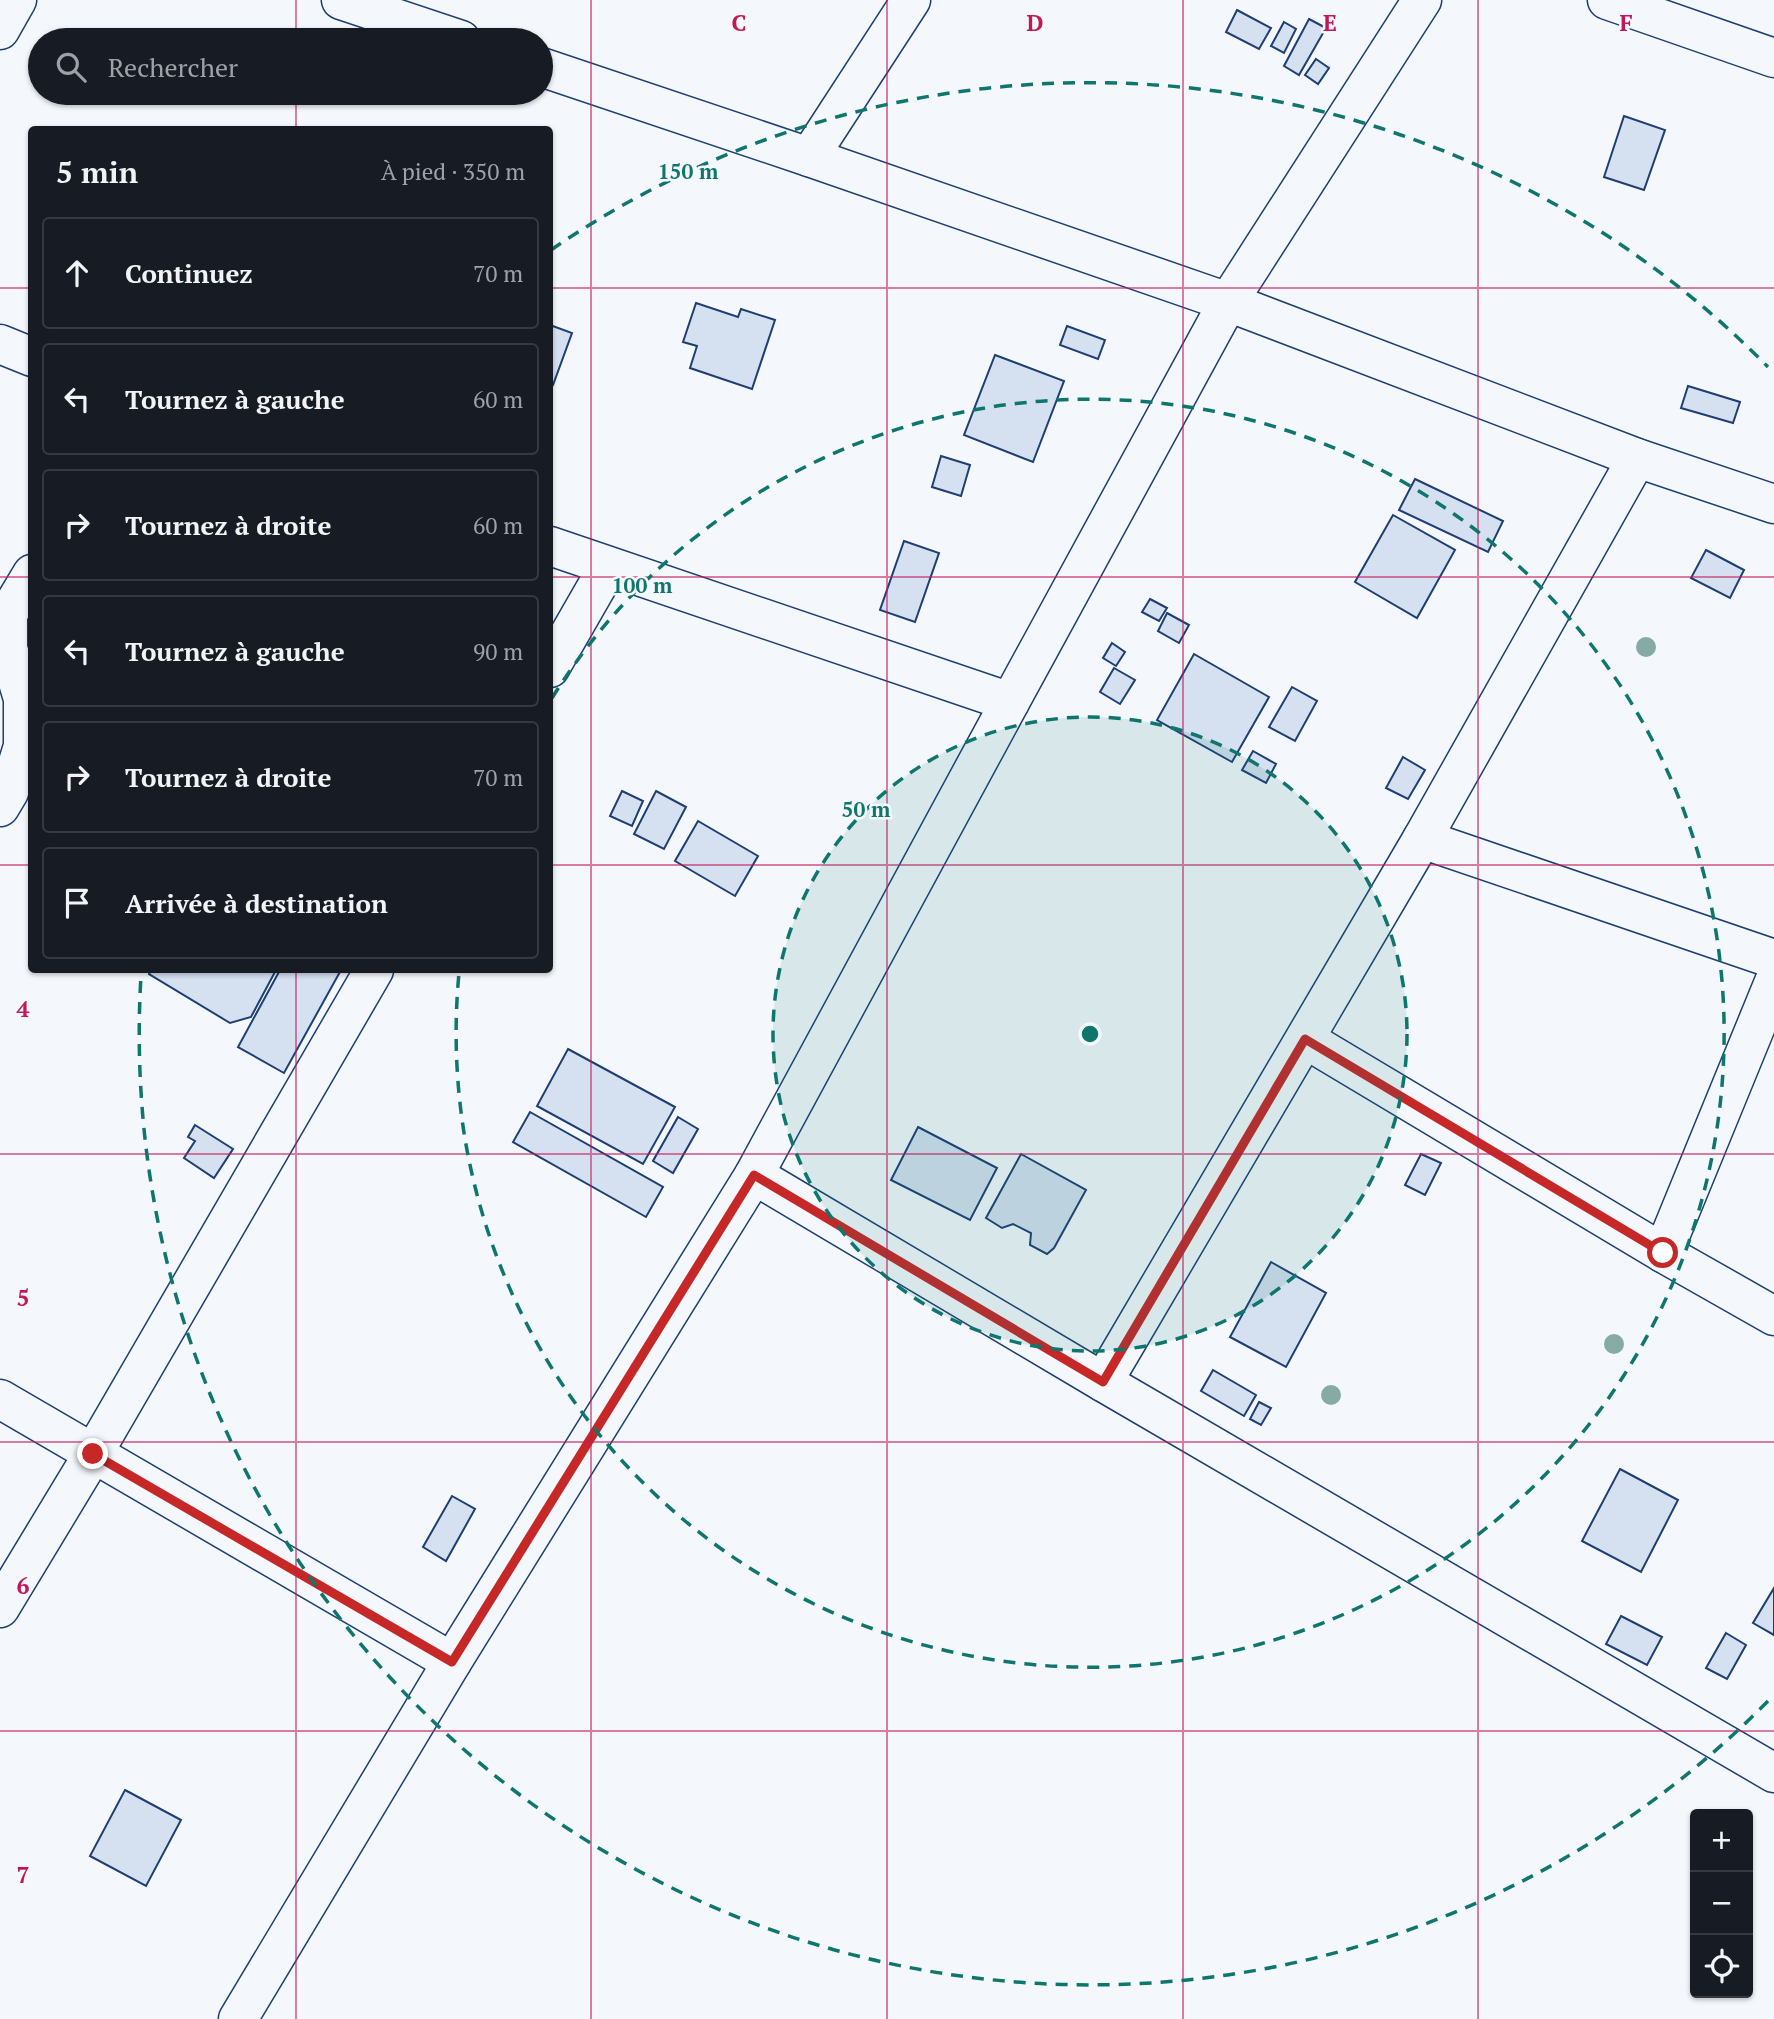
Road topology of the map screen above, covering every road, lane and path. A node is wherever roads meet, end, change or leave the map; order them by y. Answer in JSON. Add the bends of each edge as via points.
{"nodes":[{"id":1,"x":17,"y":0,"type":"edge"},
{"id":2,"x":341,"y":0,"type":"edge"},
{"id":3,"x":911,"y":0,"type":"edge"},
{"id":4,"x":1422,"y":0,"type":"edge"},
{"id":5,"x":1607,"y":0,"type":"edge"},
{"id":6,"x":425,"y":28,"type":"edge"},
{"id":7,"x":0,"y":30,"type":"edge"},
{"id":8,"x":1774,"y":58,"type":"edge"},
{"id":9,"x":553,"y":71,"type":"edge"},
{"id":10,"x":809,"y":157,"type":"junction"},
{"id":11,"x":1228,"y":302,"type":"junction"},
{"id":12,"x":0,"y":344,"type":"edge"},
{"id":13,"x":28,"y":355,"type":"edge"},
{"id":14,"x":1637,"y":458,"type":"junction"},
{"id":15,"x":1774,"y":504,"type":"edge"},
{"id":16,"x":553,"y":547,"type":"edge"},
{"id":17,"x":608,"y":567,"type":"junction"},
{"id":18,"x":28,"y":581,"type":"edge"},
{"id":19,"x":553,"y":663,"type":"edge"},
{"id":20,"x":1010,"y":702,"type":"junction"},
{"id":21,"x":0,"y":807,"type":"edge"},
{"id":22,"x":1422,"y":839,"type":"junction"},
{"id":23,"x":1774,"y":959,"type":"edge"},
{"id":24,"x":372,"y":973,"type":"edge"},
{"id":25,"x":1774,"y":982,"type":"edge"},
{"id":26,"x":1305,"y":1039,"type":"junction"},
{"id":27,"x":754,"y":1175,"type":"junction"},
{"id":28,"x":1663,"y":1253,"type":"junction"},
{"id":29,"x":1774,"y":1316,"type":"edge"},
{"id":30,"x":1103,"y":1382,"type":"junction"},
{"id":31,"x":0,"y":1399,"type":"edge"},
{"id":32,"x":93,"y":1454,"type":"junction"},
{"id":33,"x":0,"y":1608,"type":"edge"},
{"id":34,"x":452,"y":1662,"type":"junction"},
{"id":35,"x":1774,"y":1773,"type":"edge"},
{"id":36,"x":238,"y":2019,"type":"edge"}],
"edges":[{"from":1,"to":7,"type":"street"},
{"from":2,"to":6,"type":"street"},
{"from":3,"to":10,"type":"street"},
{"from":4,"to":11,"type":"street"},
{"from":5,"to":8,"type":"street"},
{"from":9,"to":10,"type":"street"},
{"from":10,"to":11,"type":"street"},
{"from":11,"to":14,"type":"street"},
{"from":11,"to":20,"type":"street"},
{"from":12,"to":13,"type":"street"},
{"from":14,"to":15,"type":"street"},
{"from":14,"to":22,"type":"street"},
{"from":16,"to":17,"type":"street"},
{"from":17,"to":19,"type":"street"},
{"from":17,"to":20,"type":"street"},
{"from":18,"to":21,"type":"street","via":[[8,614],[8,648],[23,699],[23,746]]},
{"from":20,"to":27,"type":"street"},
{"from":22,"to":23,"type":"street"},
{"from":22,"to":26,"type":"street"},
{"from":24,"to":32,"type":"street"},
{"from":25,"to":28,"type":"street"},
{"from":26,"to":28,"type":"street"},
{"from":26,"to":30,"type":"street"},
{"from":27,"to":30,"type":"street"},
{"from":27,"to":34,"type":"street"},
{"from":28,"to":29,"type":"street"},
{"from":30,"to":35,"type":"street"},
{"from":31,"to":32,"type":"street"},
{"from":32,"to":33,"type":"street"},
{"from":32,"to":34,"type":"street"},
{"from":34,"to":36,"type":"street"}]}
